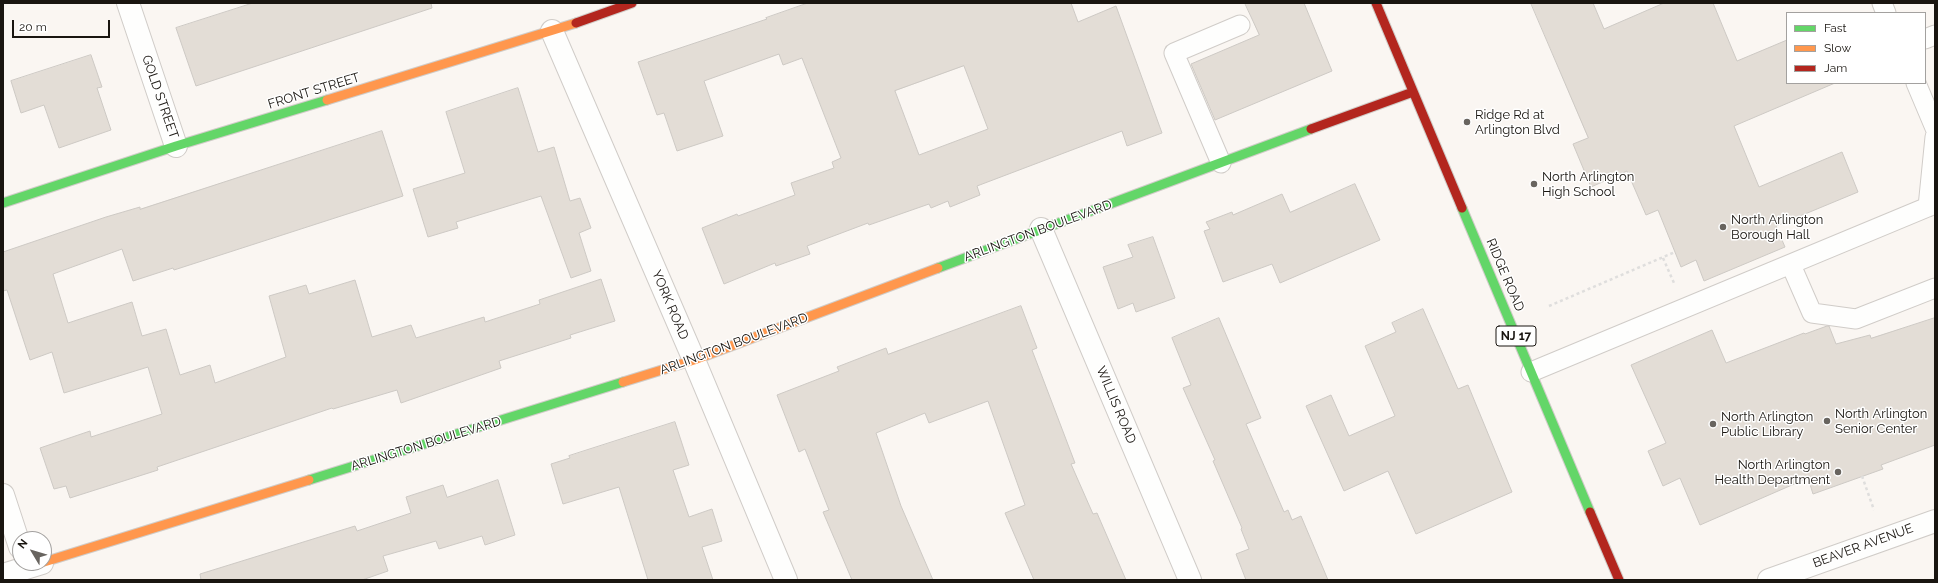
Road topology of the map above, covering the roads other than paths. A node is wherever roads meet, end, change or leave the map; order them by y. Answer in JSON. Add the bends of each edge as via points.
{"nodes":[{"id":1,"x":128,"y":3,"type":"edge"},
{"id":2,"x":632,"y":3,"type":"edge"},
{"id":3,"x":1376,"y":3,"type":"edge"},
{"id":4,"x":1240,"y":25,"type":"dead end"},
{"id":5,"x":552,"y":31,"type":"junction"},
{"id":6,"x":1916,"y":84,"type":"edge"},
{"id":7,"x":1413,"y":92,"type":"junction"},
{"id":8,"x":1935,"y":128,"type":"edge"},
{"id":9,"x":1935,"y":137,"type":"edge"},
{"id":10,"x":176,"y":146,"type":"junction"},
{"id":11,"x":1221,"y":163,"type":"junction"},
{"id":12,"x":3,"y":203,"type":"edge"},
{"id":13,"x":1932,"y":205,"type":"edge"},
{"id":14,"x":1041,"y":229,"type":"junction"},
{"id":15,"x":1791,"y":265,"type":"junction"},
{"id":16,"x":1935,"y":288,"type":"edge"},
{"id":17,"x":694,"y":360,"type":"junction"},
{"id":18,"x":1531,"y":372,"type":"junction"},
{"id":19,"x":3,"y":495,"type":"edge"},
{"id":20,"x":1935,"y":521,"type":"edge"},
{"id":21,"x":15,"y":531,"type":"edge"},
{"id":22,"x":52,"y":561,"type":"edge"},
{"id":23,"x":18,"y":571,"type":"edge"},
{"id":24,"x":1806,"y":574,"type":"edge"},
{"id":25,"x":3,"y":575,"type":"edge"},
{"id":26,"x":786,"y":580,"type":"edge"},
{"id":27,"x":1190,"y":580,"type":"edge"},
{"id":28,"x":1619,"y":580,"type":"edge"},
{"id":29,"x":1769,"y":580,"type":"edge"}],
"edges":[{"from":1,"to":10,"type":"street","name":"GOLD STREET"},
{"from":2,"to":5,"type":"street","name":"FRONT STREET"},
{"from":3,"to":7,"type":"street","name":"RIDGE ROAD","number":"NJ 17"},
{"from":4,"to":11,"type":"lane","via":[[1174,53]]},
{"from":5,"to":10,"type":"street","name":"FRONT STREET"},
{"from":5,"to":17,"type":"street","name":"YORK ROAD"},
{"from":6,"to":8,"type":"lane"},
{"from":7,"to":11,"type":"street","name":"ARLINGTON BOULEVARD"},
{"from":7,"to":18,"type":"street","name":"RIDGE ROAD","number":"NJ 17"},
{"from":9,"to":13,"type":"lane"},
{"from":10,"to":12,"type":"street","name":"FRONT STREET"},
{"from":11,"to":14,"type":"street","name":"ARLINGTON BOULEVARD"},
{"from":13,"to":15,"type":"lane"},
{"from":14,"to":17,"type":"street","name":"ARLINGTON BOULEVARD"},
{"from":14,"to":27,"type":"street","name":"WILLIS ROAD"},
{"from":15,"to":16,"type":"lane","via":[[1812,312],[1856,319]]},
{"from":15,"to":18,"type":"lane"},
{"from":17,"to":22,"type":"street","name":"ARLINGTON BOULEVARD"},
{"from":17,"to":26,"type":"street","name":"YORK ROAD"},
{"from":18,"to":28,"type":"street","name":"RIDGE ROAD","number":"NJ 17"},
{"from":19,"to":21,"type":"street"},
{"from":20,"to":24,"type":"street","name":"BEAVER AVENUE"},
{"from":23,"to":25,"type":"street","name":"ARLINGTON BOULEVARD"},
{"from":24,"to":29,"type":"street","name":"BEAVER AVENUE"}]}
